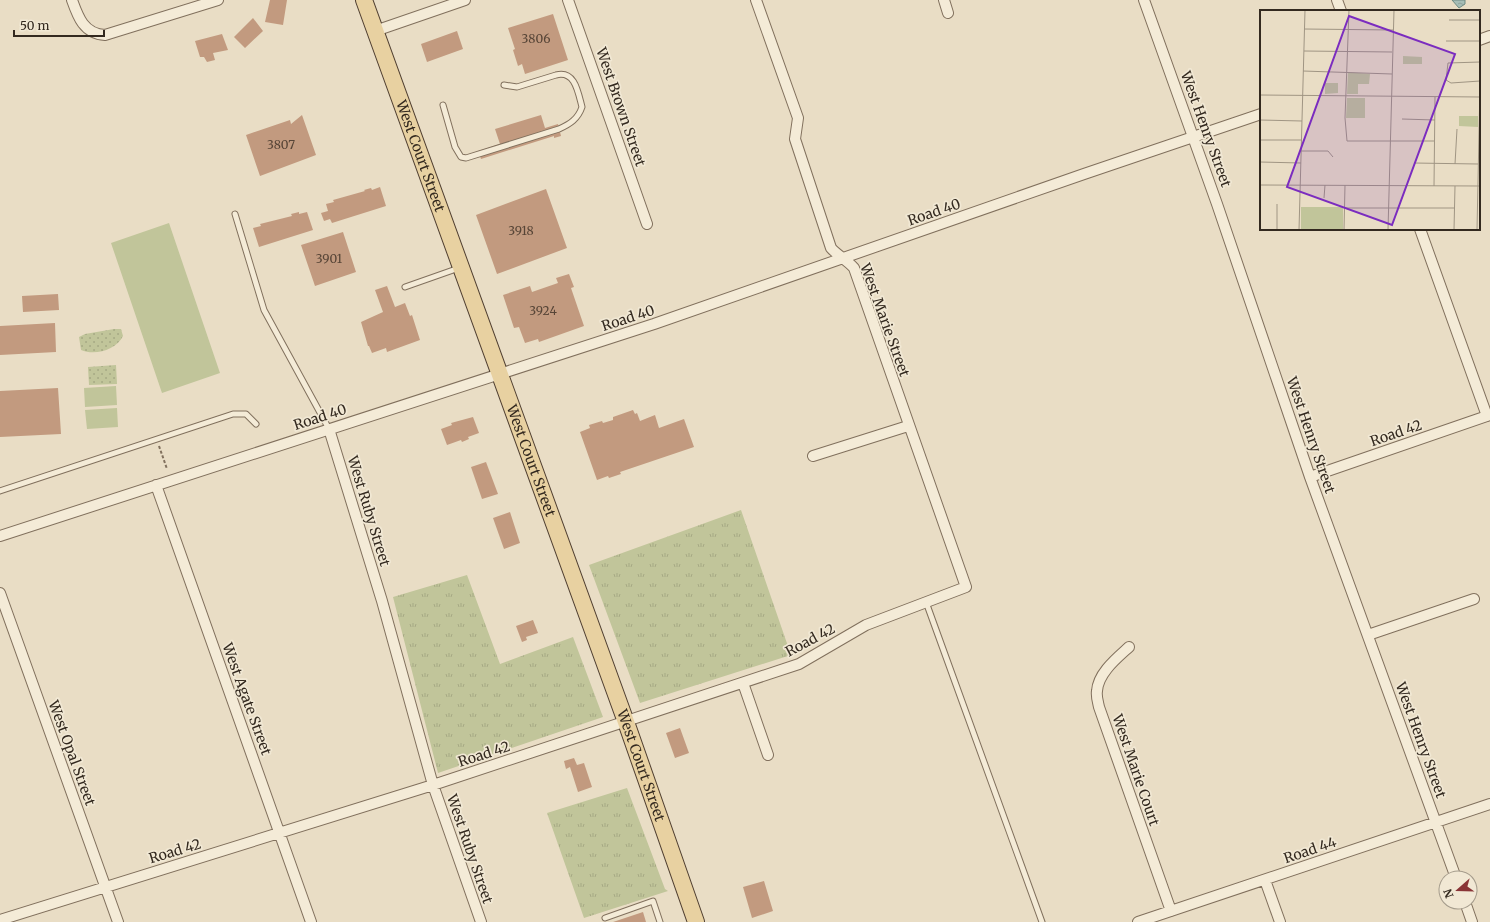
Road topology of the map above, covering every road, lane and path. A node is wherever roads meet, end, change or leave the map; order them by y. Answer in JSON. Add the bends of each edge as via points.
{"nodes":[{"id":1,"x":72,"y":0,"type":"edge"},
{"id":2,"x":218,"y":0,"type":"edge"},
{"id":3,"x":364,"y":0,"type":"edge"},
{"id":4,"x":465,"y":0,"type":"edge"},
{"id":5,"x":568,"y":0,"type":"edge"},
{"id":6,"x":756,"y":0,"type":"edge"},
{"id":7,"x":944,"y":0,"type":"edge"},
{"id":8,"x":1144,"y":0,"type":"edge"},
{"id":9,"x":1337,"y":0,"type":"edge"},
{"id":10,"x":1341,"y":10,"type":"edge"},
{"id":11,"x":948,"y":13,"type":"dead end"},
{"id":12,"x":375,"y":31,"type":"junction"},
{"id":13,"x":1490,"y":36,"type":"edge"},
{"id":14,"x":1480,"y":40,"type":"edge"},
{"id":15,"x":504,"y":85,"type":"dead end"},
{"id":16,"x":443,"y":105,"type":"dead end"},
{"id":17,"x":1260,"y":114,"type":"edge"},
{"id":18,"x":1194,"y":137,"type":"junction"},
{"id":19,"x":235,"y":214,"type":"dead end"},
{"id":20,"x":647,"y":224,"type":"dead end"},
{"id":21,"x":1420,"y":230,"type":"edge"},
{"id":22,"x":843,"y":258,"type":"junction"},
{"id":23,"x":460,"y":267,"type":"junction"},
{"id":24,"x":405,"y":287,"type":"dead end"},
{"id":25,"x":498,"y":374,"type":"junction"},
{"id":26,"x":1488,"y":416,"type":"edge"},
{"id":27,"x":256,"y":424,"type":"dead end"},
{"id":28,"x":908,"y":426,"type":"junction"},
{"id":29,"x":329,"y":429,"type":"junction"},
{"id":30,"x":157,"y":439,"type":"junction"},
{"id":31,"x":813,"y":456,"type":"dead end"},
{"id":32,"x":167,"y":469,"type":"dead end"},
{"id":33,"x":1310,"y":477,"type":"junction"},
{"id":34,"x":156,"y":485,"type":"junction"},
{"id":35,"x":0,"y":491,"type":"edge"},
{"id":36,"x":0,"y":536,"type":"edge"},
{"id":37,"x":966,"y":587,"type":"joint"},
{"id":38,"x":0,"y":593,"type":"edge"},
{"id":39,"x":1474,"y":599,"type":"dead end"},
{"id":40,"x":926,"y":602,"type":"junction"},
{"id":41,"x":1368,"y":635,"type":"junction"},
{"id":42,"x":1130,"y":647,"type":"dead end"},
{"id":43,"x":743,"y":683,"type":"junction"},
{"id":44,"x":626,"y":722,"type":"junction"},
{"id":45,"x":768,"y":755,"type":"dead end"},
{"id":46,"x":433,"y":785,"type":"junction"},
{"id":47,"x":1490,"y":804,"type":"edge"},
{"id":48,"x":1436,"y":822,"type":"junction"},
{"id":49,"x":280,"y":834,"type":"junction"},
{"id":50,"x":1453,"y":870,"type":"edge"},
{"id":51,"x":1265,"y":880,"type":"junction"},
{"id":52,"x":105,"y":887,"type":"junction"},
{"id":53,"x":1468,"y":910,"type":"edge"},
{"id":54,"x":1171,"y":911,"type":"junction"},
{"id":55,"x":604,"y":918,"type":"dead end"},
{"id":56,"x":0,"y":920,"type":"edge"},
{"id":57,"x":118,"y":922,"type":"edge"},
{"id":58,"x":311,"y":922,"type":"edge"},
{"id":59,"x":481,"y":922,"type":"edge"},
{"id":60,"x":660,"y":922,"type":"edge"},
{"id":61,"x":696,"y":922,"type":"edge"},
{"id":62,"x":1042,"y":922,"type":"edge"},
{"id":63,"x":1138,"y":922,"type":"edge"},
{"id":64,"x":1280,"y":922,"type":"edge"},
{"id":65,"x":1472,"y":922,"type":"edge"}],
"edges":[{"from":1,"to":2,"type":"street","via":[[81,22],[92,33],[105,35]]},
{"from":3,"to":12,"type":"main road","name":"West Court Street"},
{"from":4,"to":12,"type":"street"},
{"from":5,"to":20,"type":"street","name":"West Brown Street"},
{"from":6,"to":22,"type":"street","name":"West Marie Street","via":[[798,118],[795,139],[831,248]]},
{"from":7,"to":11,"type":"street"},
{"from":8,"to":18,"type":"street","name":"West Henry Street"},
{"from":9,"to":10,"type":"street"},
{"from":12,"to":23,"type":"main road","name":"West Court Street"},
{"from":13,"to":14,"type":"street"},
{"from":15,"to":16,"type":"lane","via":[[517,87],[568,74],[582,106],[577,118],[559,129],[466,158],[461,157],[455,147]]},
{"from":17,"to":18,"type":"street","name":"Road 40"},
{"from":18,"to":22,"type":"street","name":"Road 40"},
{"from":18,"to":33,"type":"street","name":"West Henry Street"},
{"from":19,"to":29,"type":"lane","via":[[264,310]]},
{"from":21,"to":26,"type":"street"},
{"from":22,"to":25,"type":"street","name":"Road 40","via":[[654,324]]},
{"from":22,"to":28,"type":"street","name":"West Marie Street","via":[[854,268]]},
{"from":23,"to":24,"type":"lane"},
{"from":23,"to":25,"type":"main road","name":"West Court Street"},
{"from":25,"to":29,"type":"street","name":"Road 40"},
{"from":25,"to":44,"type":"main road","name":"West Court Street"},
{"from":26,"to":33,"type":"street","name":"Road 42"},
{"from":27,"to":30,"type":"lane","via":[[246,414],[239,413]]},
{"from":28,"to":31,"type":"street"},
{"from":28,"to":37,"type":"street","name":"West Marie Street"},
{"from":29,"to":34,"type":"street","name":"Road 40"},
{"from":29,"to":46,"type":"street","name":"West Ruby Street","via":[[382,601]]},
{"from":30,"to":32,"type":"path"},
{"from":30,"to":35,"type":"lane"},
{"from":33,"to":41,"type":"street","name":"West Henry Street"},
{"from":34,"to":36,"type":"street","name":"Road 40"},
{"from":34,"to":49,"type":"street","name":"West Agate Street"},
{"from":37,"to":40,"type":"street","name":"Road 42"},
{"from":38,"to":52,"type":"street","name":"West Opal Street"},
{"from":39,"to":41,"type":"street"},
{"from":40,"to":43,"type":"street","name":"Road 42","via":[[866,626],[799,664]]},
{"from":40,"to":62,"type":"lane"},
{"from":41,"to":48,"type":"street","name":"West Henry Street"},
{"from":42,"to":54,"type":"street","name":"West Marie Court","via":[[1100,679],[1096,692],[1099,707]]},
{"from":43,"to":44,"type":"street","name":"Road 42"},
{"from":43,"to":45,"type":"street"},
{"from":44,"to":46,"type":"street","name":"Road 42"},
{"from":44,"to":61,"type":"main road","name":"West Court Street"},
{"from":46,"to":49,"type":"street","name":"Road 42"},
{"from":46,"to":59,"type":"street","name":"West Ruby Street"},
{"from":47,"to":48,"type":"street","name":"Road 44"},
{"from":48,"to":50,"type":"street","name":"West Henry Street"},
{"from":48,"to":51,"type":"street","name":"Road 44"},
{"from":49,"to":52,"type":"street","name":"Road 42"},
{"from":49,"to":58,"type":"street","name":"West Agate Street"},
{"from":51,"to":54,"type":"street","name":"Road 44"},
{"from":51,"to":64,"type":"street"},
{"from":52,"to":56,"type":"street","name":"Road 42"},
{"from":52,"to":57,"type":"street","name":"West Opal Street"},
{"from":53,"to":65,"type":"street"},
{"from":54,"to":63,"type":"street","name":"Road 44"},
{"from":55,"to":60,"type":"lane","via":[[653,901]]}]}
